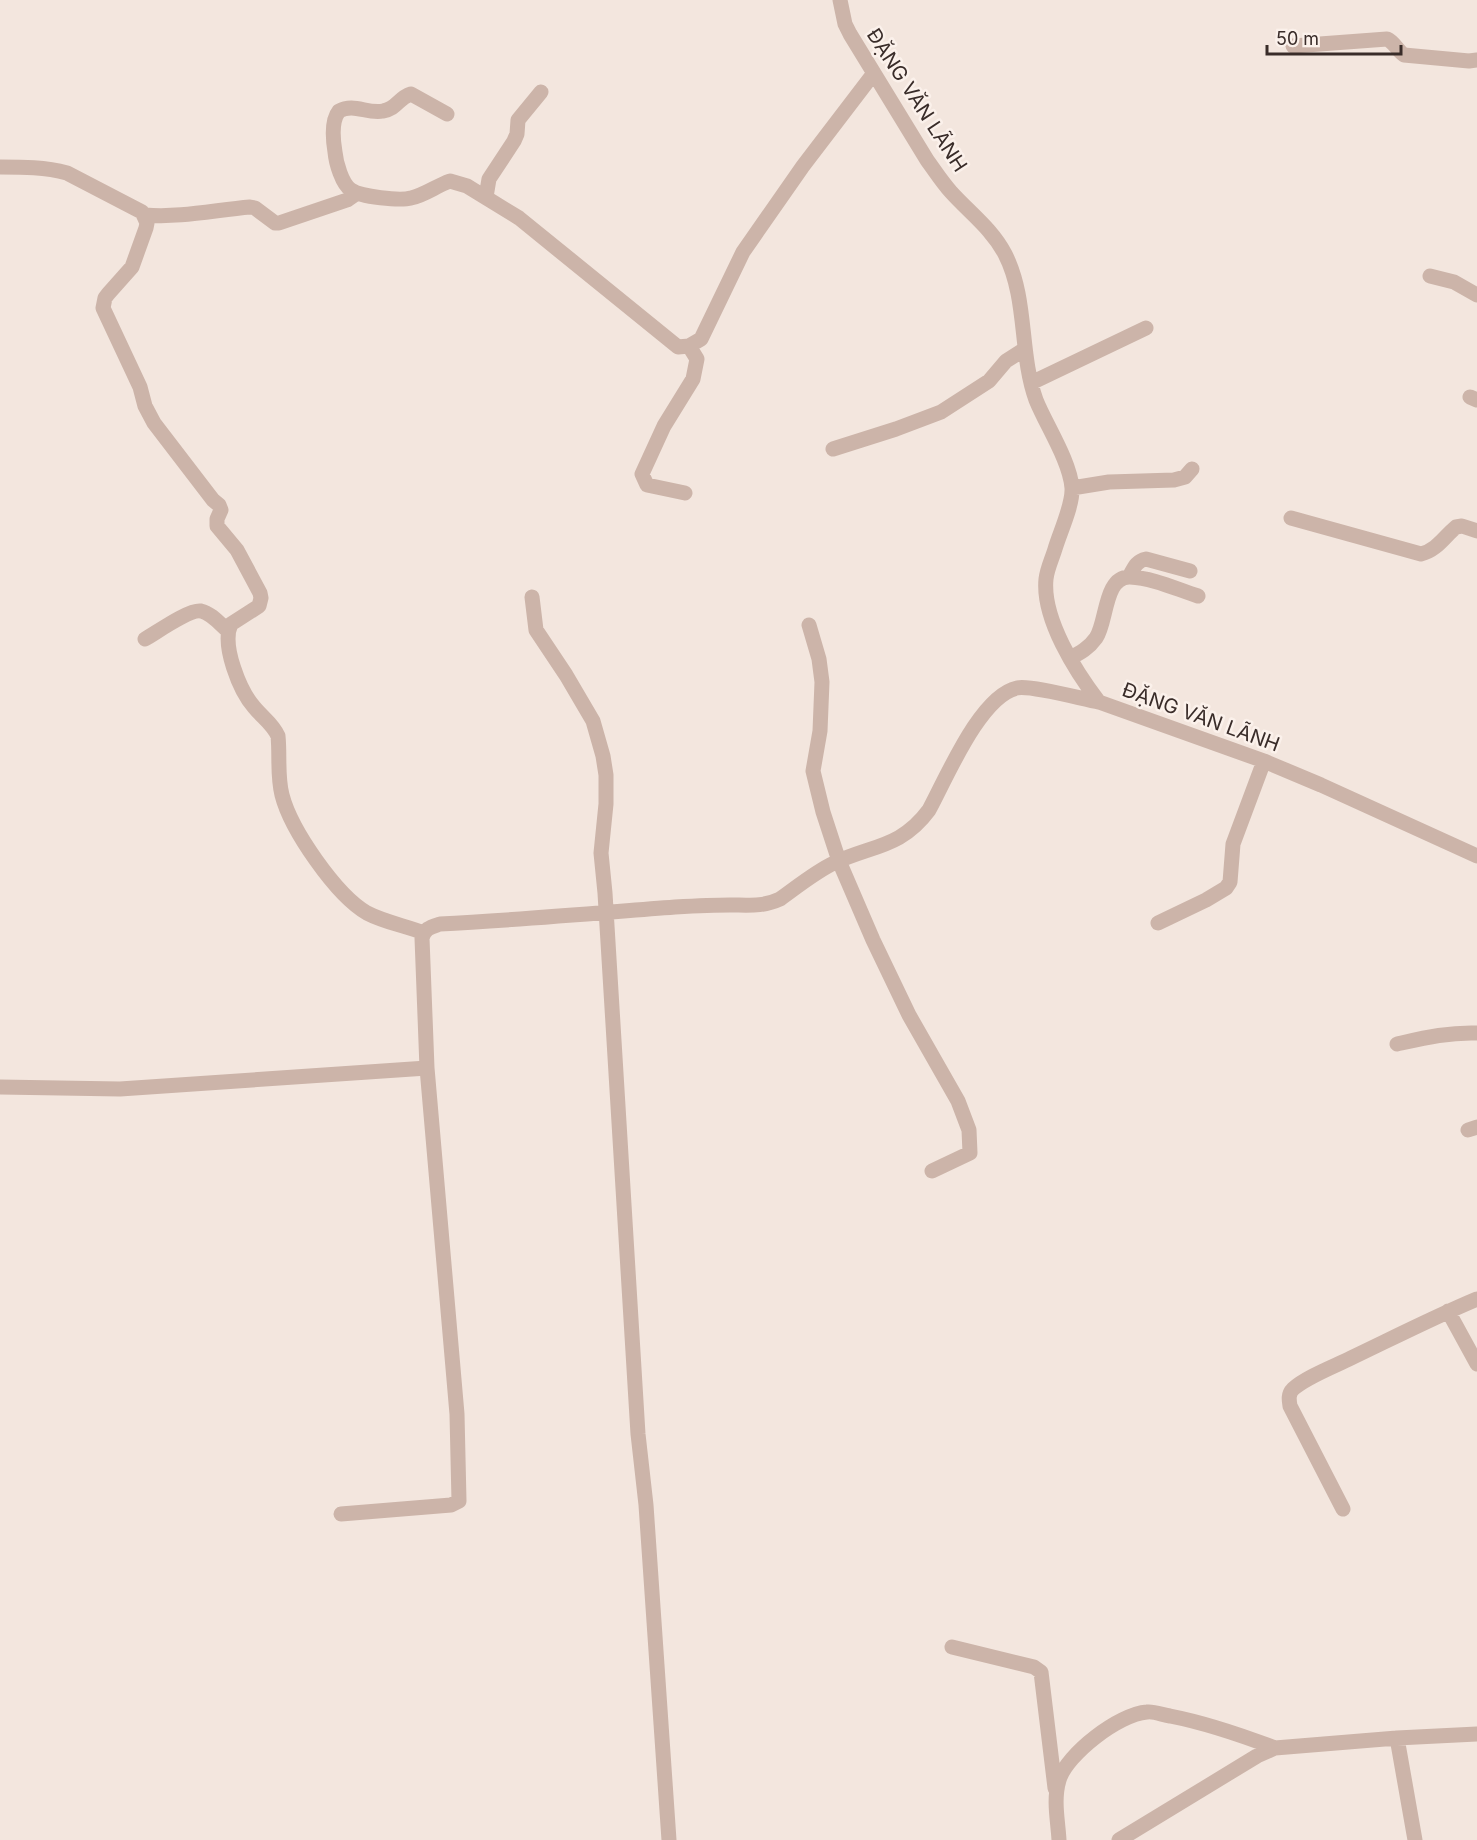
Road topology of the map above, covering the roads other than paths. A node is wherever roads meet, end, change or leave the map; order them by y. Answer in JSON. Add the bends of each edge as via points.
{"nodes":[{"id":1,"x":840,"y":0,"type":"edge"},
{"id":2,"x":1293,"y":46,"type":"dead end"},
{"id":3,"x":1477,"y":60,"type":"edge"},
{"id":4,"x":874,"y":73,"type":"junction"},
{"id":5,"x":541,"y":92,"type":"dead end"},
{"id":6,"x":447,"y":114,"type":"dead end"},
{"id":7,"x":0,"y":167,"type":"edge"},
{"id":8,"x":357,"y":193,"type":"junction"},
{"id":9,"x":486,"y":197,"type":"junction"},
{"id":10,"x":145,"y":215,"type":"junction"},
{"id":11,"x":1430,"y":276,"type":"dead end"},
{"id":12,"x":1477,"y":295,"type":"edge"},
{"id":13,"x":1146,"y":328,"type":"dead end"},
{"id":14,"x":689,"y":346,"type":"junction"},
{"id":15,"x":1025,"y":349,"type":"junction"},
{"id":16,"x":1031,"y":383,"type":"junction"},
{"id":17,"x":833,"y":449,"type":"dead end"},
{"id":18,"x":1192,"y":469,"type":"dead end"},
{"id":19,"x":1072,"y":488,"type":"junction"},
{"id":20,"x":685,"y":493,"type":"dead end"},
{"id":21,"x":1291,"y":518,"type":"dead end"},
{"id":22,"x":1477,"y":531,"type":"edge"},
{"id":23,"x":1190,"y":571,"type":"dead end"},
{"id":24,"x":1129,"y":577,"type":"junction"},
{"id":25,"x":1198,"y":596,"type":"dead end"},
{"id":26,"x":532,"y":597,"type":"dead end"},
{"id":27,"x":809,"y":626,"type":"dead end"},
{"id":28,"x":228,"y":631,"type":"junction"},
{"id":29,"x":145,"y":639,"type":"dead end"},
{"id":30,"x":1070,"y":658,"type":"junction"},
{"id":31,"x":1099,"y":702,"type":"junction"},
{"id":32,"x":1264,"y":762,"type":"junction"},
{"id":33,"x":1477,"y":856,"type":"edge"},
{"id":34,"x":838,"y":861,"type":"junction"},
{"id":35,"x":606,"y":914,"type":"junction"},
{"id":36,"x":1158,"y":923,"type":"dead end"},
{"id":37,"x":424,"y":933,"type":"junction"},
{"id":38,"x":1477,"y":1033,"type":"edge"},
{"id":39,"x":1397,"y":1044,"type":"dead end"},
{"id":40,"x":427,"y":1068,"type":"junction"},
{"id":41,"x":0,"y":1087,"type":"edge"},
{"id":42,"x":932,"y":1171,"type":"dead end"},
{"id":43,"x":1477,"y":1299,"type":"edge"},
{"id":44,"x":1449,"y":1311,"type":"junction"},
{"id":45,"x":1477,"y":1364,"type":"edge"},
{"id":46,"x":1343,"y":1509,"type":"dead end"},
{"id":47,"x":341,"y":1514,"type":"dead end"},
{"id":48,"x":952,"y":1647,"type":"dead end"},
{"id":49,"x":1477,"y":1734,"type":"edge"},
{"id":50,"x":1397,"y":1738,"type":"junction"},
{"id":51,"x":1275,"y":1748,"type":"junction"},
{"id":52,"x":1056,"y":1797,"type":"junction"},
{"id":53,"x":669,"y":1840,"type":"edge"},
{"id":54,"x":1059,"y":1840,"type":"edge"},
{"id":55,"x":1119,"y":1840,"type":"edge"},
{"id":56,"x":1415,"y":1840,"type":"edge"}],
"edges":[{"from":1,"to":4,"type":"street","name":"ĐẶNG VĂN LÃNH","via":[[845,24]]},
{"from":2,"to":3,"type":"street","via":[[1387,39],[1404,55]]},
{"from":4,"to":14,"type":"street","via":[[743,252],[700,339]]},
{"from":4,"to":15,"type":"street","name":"ĐẶNG VĂN LÃNH","via":[[939,178],[993,235],[1005,254],[1020,301]]},
{"from":5,"to":9,"type":"street","via":[[518,120],[517,134],[489,179]]},
{"from":6,"to":8,"type":"street","via":[[411,94],[383,111],[350,107],[339,111],[334,120],[335,157],[348,187]]},
{"from":7,"to":10,"type":"street","via":[[68,173]]},
{"from":8,"to":9,"type":"street","via":[[409,199],[450,181]]},
{"from":8,"to":10,"type":"street","via":[[279,223],[255,207]]},
{"from":9,"to":14,"type":"street","via":[[519,218],[678,346]]},
{"from":10,"to":28,"type":"street","via":[[146,228],[132,267],[105,298],[103,308],[145,406],[179,457],[219,505],[217,526],[237,550],[260,593],[259,606],[231,624]]},
{"from":11,"to":12,"type":"street","via":[[1454,282]]},
{"from":13,"to":16,"type":"street"},
{"from":14,"to":20,"type":"street","via":[[697,359],[693,379],[664,426],[642,474],[647,485]]},
{"from":15,"to":16,"type":"street","name":"ĐẶNG VĂN LÃNH"},
{"from":15,"to":17,"type":"street","via":[[1006,361],[989,381],[941,412]]},
{"from":16,"to":19,"type":"street","name":"ĐẶNG VĂN LÃNH"},
{"from":18,"to":19,"type":"street","via":[[1185,477],[1174,480],[1109,482]]},
{"from":19,"to":30,"type":"street","name":"ĐẶNG VĂN LÃNH","via":[[1046,578],[1053,620]]},
{"from":21,"to":22,"type":"street","via":[[1421,554],[1435,548],[1456,527]]},
{"from":23,"to":24,"type":"street","via":[[1146,559],[1136,565]]},
{"from":24,"to":25,"type":"street"},
{"from":24,"to":30,"type":"street","via":[[1114,584],[1096,639]]},
{"from":26,"to":35,"type":"street","via":[[536,630],[593,721],[603,756],[606,804],[601,864]]},
{"from":27,"to":34,"type":"street","via":[[822,682],[813,771]]},
{"from":28,"to":29,"type":"street","via":[[200,611]]},
{"from":28,"to":37,"type":"street","via":[[239,684],[278,736],[282,796],[313,855],[354,904],[369,914]]},
{"from":30,"to":31,"type":"street","name":"ĐẶNG VĂN LÃNH"},
{"from":31,"to":32,"type":"street","name":"ĐẶNG VĂN LÃNH"},
{"from":31,"to":34,"type":"street","via":[[1021,688],[1006,693],[981,715],[918,824],[886,844]]},
{"from":32,"to":33,"type":"street","name":"ĐẶNG VĂN LÃNH"},
{"from":32,"to":36,"type":"street","via":[[1233,844],[1230,882],[1206,900]]},
{"from":34,"to":35,"type":"street","via":[[780,899],[764,905],[676,907]]},
{"from":34,"to":42,"type":"street","via":[[909,1015],[966,1120],[970,1154]]},
{"from":35,"to":37,"type":"street","via":[[440,924]]},
{"from":35,"to":53,"type":"street","via":[[638,1434]]},
{"from":37,"to":40,"type":"street"},
{"from":38,"to":39,"type":"street","via":[[1457,1032]]},
{"from":40,"to":41,"type":"street","via":[[120,1089]]},
{"from":40,"to":47,"type":"street","via":[[458,1414],[459,1501],[451,1505]]},
{"from":43,"to":44,"type":"street"},
{"from":44,"to":45,"type":"street"},
{"from":44,"to":46,"type":"street","via":[[1319,1374],[1290,1393],[1290,1406]]},
{"from":48,"to":52,"type":"street","via":[[1041,1672]]},
{"from":49,"to":50,"type":"street"},
{"from":50,"to":51,"type":"street"},
{"from":50,"to":56,"type":"street"},
{"from":51,"to":52,"type":"street","via":[[1225,1730],[1148,1712],[1113,1724],[1082,1750],[1059,1779]]},
{"from":51,"to":55,"type":"street"},
{"from":52,"to":54,"type":"street"}]}
